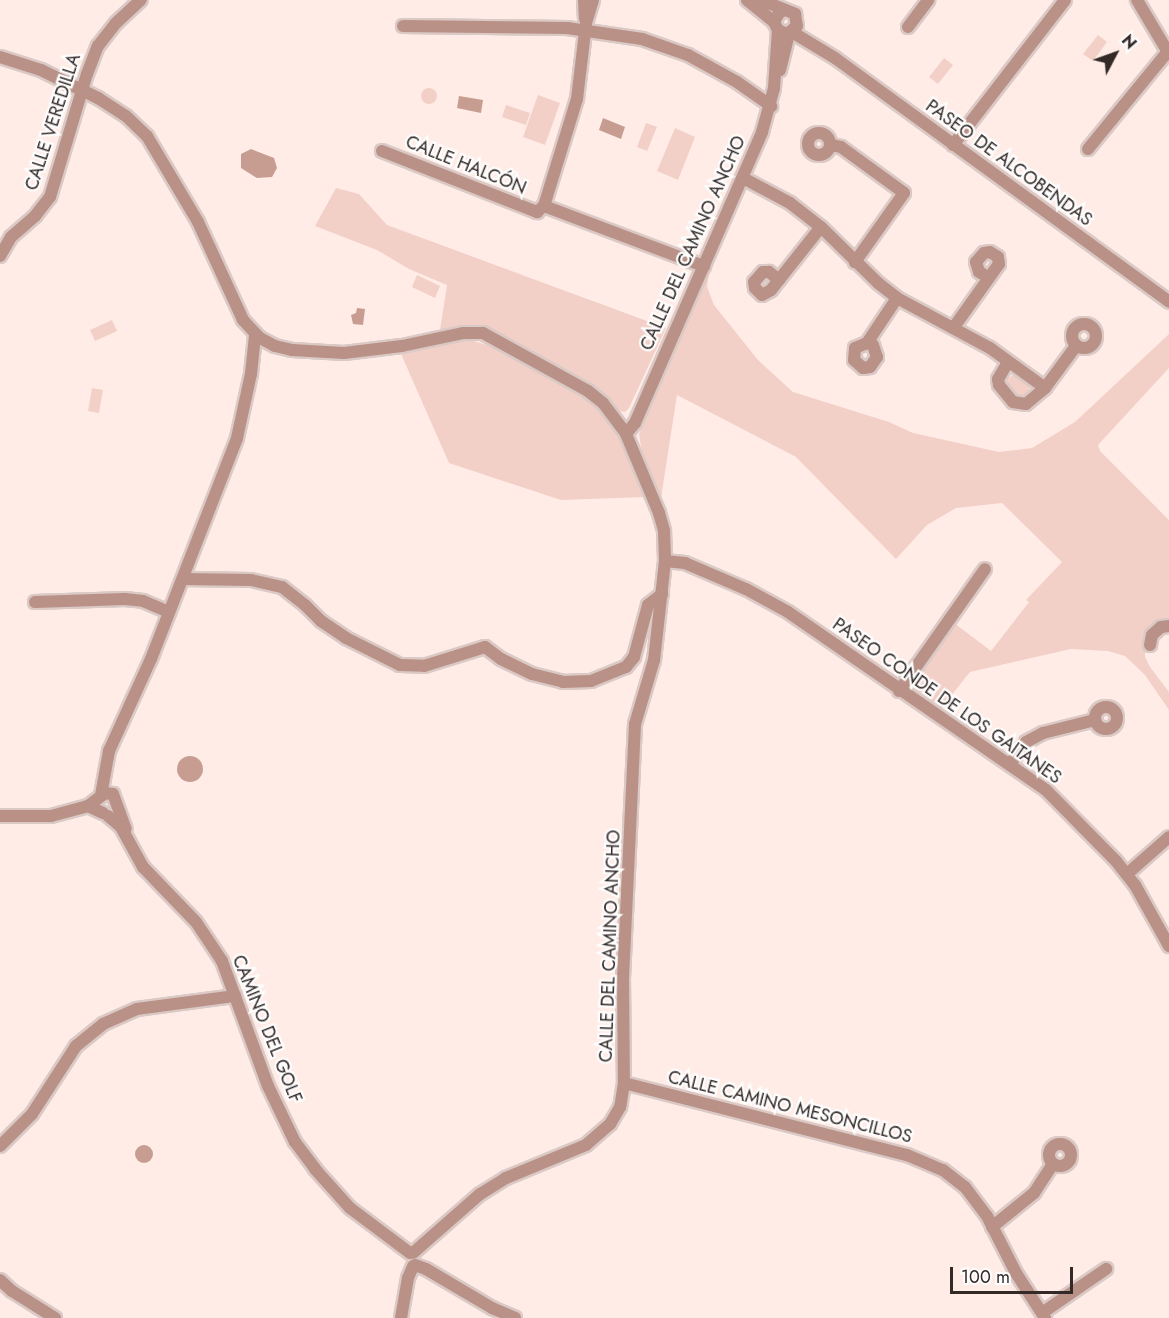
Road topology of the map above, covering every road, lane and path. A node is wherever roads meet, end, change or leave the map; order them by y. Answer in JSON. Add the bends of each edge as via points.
{"nodes":[{"id":1,"x":141,"y":0,"type":"edge"},
{"id":2,"x":584,"y":0,"type":"edge"},
{"id":3,"x":593,"y":0,"type":"edge"},
{"id":4,"x":747,"y":0,"type":"edge"},
{"id":5,"x":760,"y":0,"type":"edge"},
{"id":6,"x":798,"y":0,"type":"edge"},
{"id":7,"x":928,"y":0,"type":"edge"},
{"id":8,"x":1065,"y":0,"type":"edge"},
{"id":9,"x":1137,"y":0,"type":"edge"},
{"id":10,"x":790,"y":11,"type":"edge"},
{"id":11,"x":403,"y":26,"type":"dead end"},
{"id":12,"x":586,"y":27,"type":"junction"},
{"id":13,"x":908,"y":27,"type":"dead end"},
{"id":14,"x":783,"y":29,"type":"junction"},
{"id":15,"x":812,"y":45,"type":"junction"},
{"id":16,"x":827,"y":52,"type":"junction"},
{"id":17,"x":1168,"y":52,"type":"edge"},
{"id":18,"x":0,"y":57,"type":"edge"},
{"id":19,"x":784,"y":59,"type":"junction"},
{"id":20,"x":774,"y":88,"type":"junction"},
{"id":21,"x":82,"y":90,"type":"junction"},
{"id":22,"x":771,"y":106,"type":"junction"},
{"id":23,"x":831,"y":145,"type":"dead end"},
{"id":24,"x":953,"y":145,"type":"junction"},
{"id":25,"x":1088,"y":149,"type":"dead end"},
{"id":26,"x":382,"y":151,"type":"dead end"},
{"id":27,"x":743,"y":178,"type":"junction"},
{"id":28,"x":544,"y":206,"type":"junction"},
{"id":29,"x":820,"y":227,"type":"junction"},
{"id":30,"x":0,"y":256,"type":"edge"},
{"id":31,"x":855,"y":262,"type":"junction"},
{"id":32,"x":704,"y":266,"type":"junction"},
{"id":33,"x":988,"y":277,"type":"dead end"},
{"id":34,"x":779,"y":280,"type":"dead end"},
{"id":35,"x":897,"y":298,"type":"junction"},
{"id":36,"x":1169,"y":302,"type":"edge"},
{"id":37,"x":954,"y":327,"type":"junction"},
{"id":38,"x":255,"y":334,"type":"junction"},
{"id":39,"x":267,"y":342,"type":"junction"},
{"id":40,"x":867,"y":343,"type":"dead end"},
{"id":41,"x":1076,"y":346,"type":"dead end"},
{"id":42,"x":1008,"y":362,"type":"junction"},
{"id":43,"x":251,"y":374,"type":"junction"},
{"id":44,"x":1045,"y":388,"type":"junction"},
{"id":45,"x":623,"y":429,"type":"junction"},
{"id":46,"x":665,"y":556,"type":"junction"},
{"id":47,"x":985,"y":569,"type":"dead end"},
{"id":48,"x":183,"y":579,"type":"junction"},
{"id":49,"x":662,"y":594,"type":"junction"},
{"id":50,"x":35,"y":602,"type":"dead end"},
{"id":51,"x":169,"y":612,"type":"junction"},
{"id":52,"x":1169,"y":626,"type":"edge"},
{"id":53,"x":1150,"y":645,"type":"dead end"},
{"id":54,"x":900,"y":690,"type":"junction"},
{"id":55,"x":1095,"y":720,"type":"dead end"},
{"id":56,"x":1010,"y":764,"type":"junction"},
{"id":57,"x":105,"y":796,"type":"junction"},
{"id":58,"x":88,"y":806,"type":"junction"},
{"id":59,"x":110,"y":813,"type":"junction"},
{"id":60,"x":0,"y":816,"type":"edge"},
{"id":61,"x":1169,"y":837,"type":"edge"},
{"id":62,"x":1126,"y":874,"type":"junction"},
{"id":63,"x":1169,"y":946,"type":"edge"},
{"id":64,"x":235,"y":996,"type":"junction"},
{"id":65,"x":624,"y":1083,"type":"junction"},
{"id":66,"x":0,"y":1146,"type":"edge"},
{"id":67,"x":1053,"y":1164,"type":"dead end"},
{"id":68,"x":992,"y":1227,"type":"junction"},
{"id":69,"x":412,"y":1261,"type":"junction"},
{"id":70,"x":1106,"y":1269,"type":"dead end"},
{"id":71,"x":0,"y":1280,"type":"edge"},
{"id":72,"x":1044,"y":1316,"type":"edge"},
{"id":73,"x":55,"y":1318,"type":"edge"},
{"id":74,"x":401,"y":1318,"type":"edge"},
{"id":75,"x":515,"y":1318,"type":"edge"}],
"edges":[{"from":1,"to":21,"type":"street","name":"CALLE VEREDILLA","via":[[106,34],[92,59]]},
{"from":2,"to":12,"type":"street","via":[[582,15]]},
{"from":3,"to":12,"type":"street"},
{"from":4,"to":14,"type":"street","name":"PASEO DE ALCOBENDAS"},
{"from":5,"to":10,"type":"street","name":"PASEO DE ALCOBENDAS"},
{"from":6,"to":10,"type":"street"},
{"from":7,"to":13,"type":"street"},
{"from":8,"to":24,"type":"street"},
{"from":9,"to":17,"type":"street"},
{"from":10,"to":14,"type":"street","via":[[779,13]]},
{"from":10,"to":14,"type":"street","via":[[797,26]]},
{"from":10,"to":16,"type":"street","name":"PASEO DE ALCOBENDAS"},
{"from":11,"to":12,"type":"street"},
{"from":12,"to":22,"type":"street","via":[[642,39],[688,55]]},
{"from":12,"to":28,"type":"street","via":[[577,99]]},
{"from":14,"to":15,"type":"street","name":"PASEO DE ALCOBENDAS"},
{"from":14,"to":19,"type":"street","name":"CALLE DEL CAMINO ANCHO"},
{"from":14,"to":20,"type":"street","name":"CALLE DEL CAMINO ANCHO"},
{"from":15,"to":16,"type":"street","name":"PASEO DE ALCOBENDAS"},
{"from":15,"to":19,"type":"street","via":[[793,49]]},
{"from":16,"to":24,"type":"street","name":"PASEO DE ALCOBENDAS"},
{"from":17,"to":25,"type":"street"},
{"from":18,"to":21,"type":"street","via":[[41,70]]},
{"from":19,"to":20,"type":"street","name":"CALLE DEL CAMINO ANCHO"},
{"from":20,"to":22,"type":"street","name":"CALLE DEL CAMINO ANCHO"},
{"from":21,"to":30,"type":"street","name":"CALLE VEREDILLA","via":[[50,197],[11,237]]},
{"from":21,"to":38,"type":"street","via":[[126,116],[147,136],[198,222],[243,320]]},
{"from":22,"to":27,"type":"street","name":"CALLE DEL CAMINO ANCHO"},
{"from":23,"to":31,"type":"street","via":[[841,147],[904,194]]},
{"from":24,"to":36,"type":"street","name":"PASEO DE ALCOBENDAS"},
{"from":26,"to":28,"type":"street","name":"CALLE HALCÓN","via":[[537,212]]},
{"from":27,"to":29,"type":"street","via":[[790,203]]},
{"from":27,"to":32,"type":"street","name":"CALLE DEL CAMINO ANCHO"},
{"from":28,"to":32,"type":"street","name":"CALLE HALCÓN"},
{"from":29,"to":31,"type":"street"},
{"from":29,"to":34,"type":"street"},
{"from":31,"to":35,"type":"street"},
{"from":32,"to":45,"type":"street","name":"CALLE DEL CAMINO ANCHO","via":[[633,427]]},
{"from":33,"to":37,"type":"street"},
{"from":35,"to":37,"type":"street"},
{"from":35,"to":40,"type":"street"},
{"from":37,"to":42,"type":"street"},
{"from":38,"to":39,"type":"street"},
{"from":38,"to":43,"type":"street"},
{"from":39,"to":43,"type":"street"},
{"from":39,"to":45,"type":"street","via":[[292,350],[344,353],[483,333],[588,391]]},
{"from":41,"to":44,"type":"street"},
{"from":42,"to":44,"type":"street"},
{"from":42,"to":44,"type":"street","via":[[998,379],[1013,402],[1032,402]]},
{"from":43,"to":48,"type":"street","via":[[237,438]]},
{"from":45,"to":46,"type":"street","via":[[659,513]]},
{"from":46,"to":49,"type":"street","name":"CALLE DEL CAMINO ANCHO"},
{"from":46,"to":54,"type":"street","name":"PASEO CONDE DE LOS GAITANES","via":[[746,589],[788,612]]},
{"from":47,"to":54,"type":"street"},
{"from":48,"to":49,"type":"street","via":[[251,580],[282,587],[346,638],[400,665],[424,666],[485,647],[532,674],[563,682],[591,681],[626,668],[634,657],[648,605]]},
{"from":48,"to":51,"type":"street"},
{"from":49,"to":65,"type":"street","name":"CALLE DEL CAMINO ANCHO","via":[[654,660],[635,724],[623,977]]},
{"from":50,"to":51,"type":"street","via":[[125,598]]},
{"from":51,"to":57,"type":"street","via":[[109,751]]},
{"from":52,"to":53,"type":"street","via":[[1152,635]]},
{"from":54,"to":56,"type":"street","name":"PASEO CONDE DE LOS GAITANES"},
{"from":55,"to":56,"type":"street","via":[[1043,733],[1026,742]]},
{"from":56,"to":62,"type":"street","name":"PASEO CONDE DE LOS GAITANES","via":[[1046,790]]},
{"from":57,"to":58,"type":"street"},
{"from":57,"to":59,"type":"street"},
{"from":57,"to":59,"type":"street"},
{"from":58,"to":59,"type":"street"},
{"from":58,"to":60,"type":"street","via":[[51,816]]},
{"from":59,"to":64,"type":"street","name":"CAMINO DEL GOLF","via":[[143,867],[207,936],[222,961]]},
{"from":61,"to":62,"type":"street"},
{"from":62,"to":63,"type":"street","name":"PASEO CONDE DE LOS GAITANES"},
{"from":64,"to":66,"type":"street","via":[[137,1009],[103,1024],[76,1046],[32,1114]]},
{"from":64,"to":69,"type":"street","name":"CAMINO DEL GOLF","via":[[268,1086],[295,1142],[350,1208]]},
{"from":65,"to":68,"type":"street","name":"CALLE CAMINO MESONCILLOS","via":[[907,1155],[943,1170],[965,1187]]},
{"from":65,"to":69,"type":"street","name":"CALLE DEL CAMINO ANCHO","via":[[620,1107],[596,1138],[570,1154],[506,1178],[480,1194],[428,1241]]},
{"from":67,"to":68,"type":"street","via":[[1034,1193]]},
{"from":68,"to":72,"type":"street","name":"CALLE CAMINO MESONCILLOS"},
{"from":69,"to":74,"type":"street"},
{"from":69,"to":75,"type":"street","name":"CAMINO DEL GOLF"},
{"from":70,"to":72,"type":"street"},
{"from":71,"to":73,"type":"street"}]}
